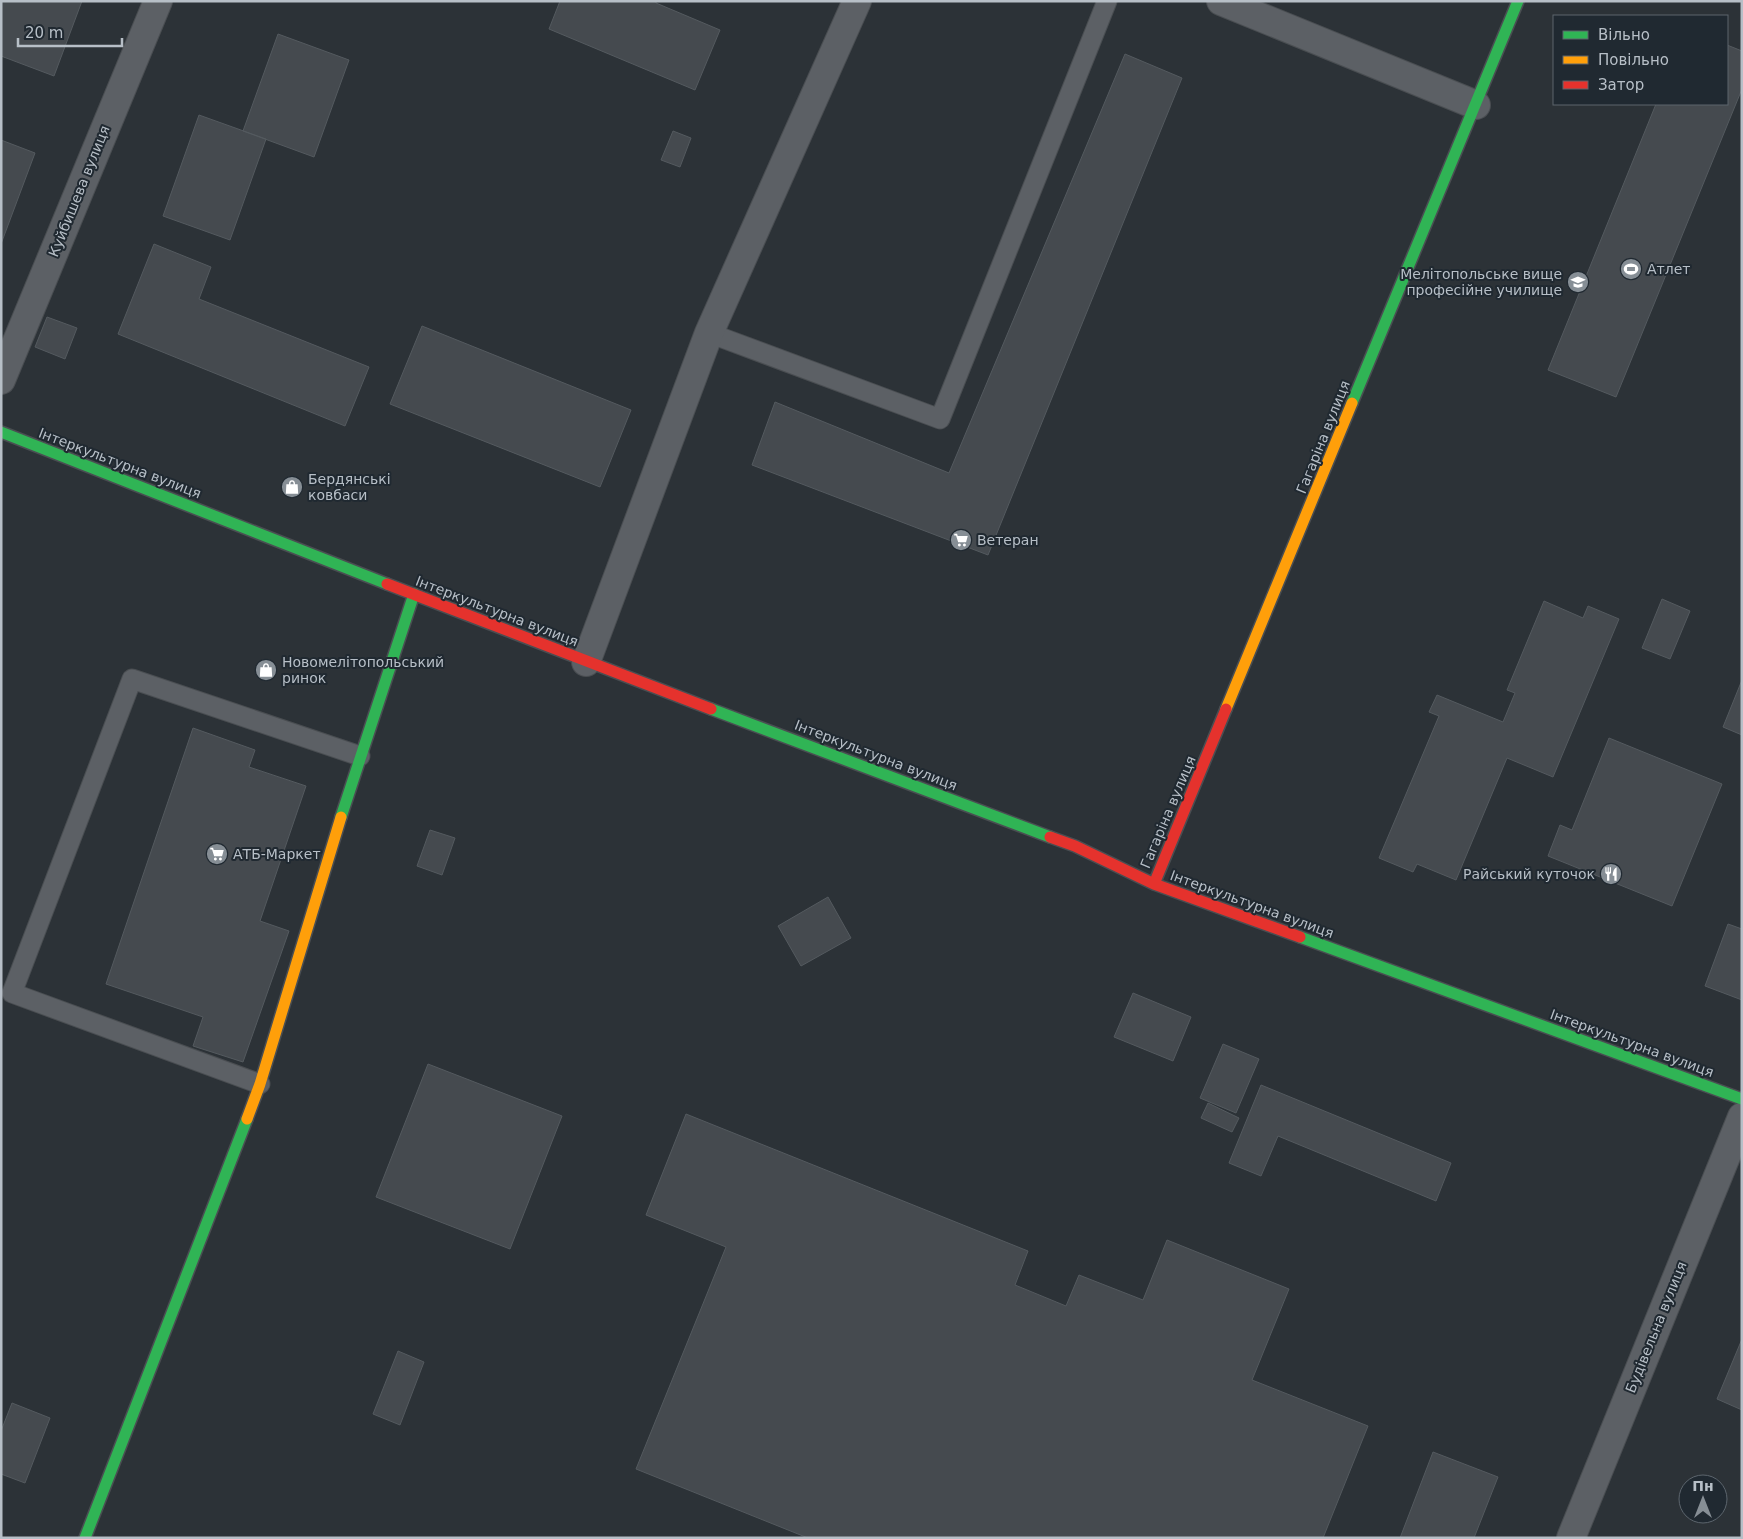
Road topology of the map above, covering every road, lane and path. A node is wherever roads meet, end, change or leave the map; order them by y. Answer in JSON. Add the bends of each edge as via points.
{"nodes":[{"id":1,"x":158,"y":1,"type":"edge"},
{"id":2,"x":857,"y":1,"type":"edge"},
{"id":3,"x":1107,"y":1,"type":"edge"},
{"id":4,"x":1221,"y":1,"type":"edge"},
{"id":5,"x":1518,"y":1,"type":"edge"},
{"id":6,"x":1476,"y":105,"type":"junction"},
{"id":7,"x":709,"y":333,"type":"junction"},
{"id":8,"x":1,"y":380,"type":"edge"},
{"id":9,"x":1,"y":432,"type":"edge"},
{"id":10,"x":414,"y":594,"type":"junction"},
{"id":11,"x":586,"y":662,"type":"junction"},
{"id":12,"x":360,"y":756,"type":"junction"},
{"id":13,"x":1154,"y":884,"type":"junction"},
{"id":14,"x":260,"y":1084,"type":"junction"},
{"id":15,"x":1742,"y":1099,"type":"edge"},
{"id":16,"x":1742,"y":1117,"type":"edge"},
{"id":17,"x":85,"y":1538,"type":"edge"},
{"id":18,"x":1571,"y":1538,"type":"edge"}],
"edges":[{"from":1,"to":8,"type":"street","name":"Куйбишева вулиця"},
{"from":2,"to":7,"type":"street"},
{"from":3,"to":7,"type":"lane","via":[[940,419]]},
{"from":4,"to":6,"type":"street"},
{"from":5,"to":6,"type":"street","name":"Гагаріна вулиця"},
{"from":6,"to":13,"type":"street","name":"Гагаріна вулиця"},
{"from":7,"to":11,"type":"street"},
{"from":9,"to":10,"type":"street","name":"Інтеркультурна вулиця"},
{"from":10,"to":11,"type":"street","name":"Інтеркультурна вулиця"},
{"from":10,"to":12,"type":"street"},
{"from":11,"to":13,"type":"street","name":"Інтеркультурна вулиця","via":[[1075,846]]},
{"from":12,"to":14,"type":"street"},
{"from":12,"to":14,"type":"lane","via":[[132,679],[12,993]]},
{"from":13,"to":15,"type":"street","name":"Інтеркультурна вулиця"},
{"from":14,"to":17,"type":"street"},
{"from":16,"to":18,"type":"street","name":"Будівельна вулиця"}]}
